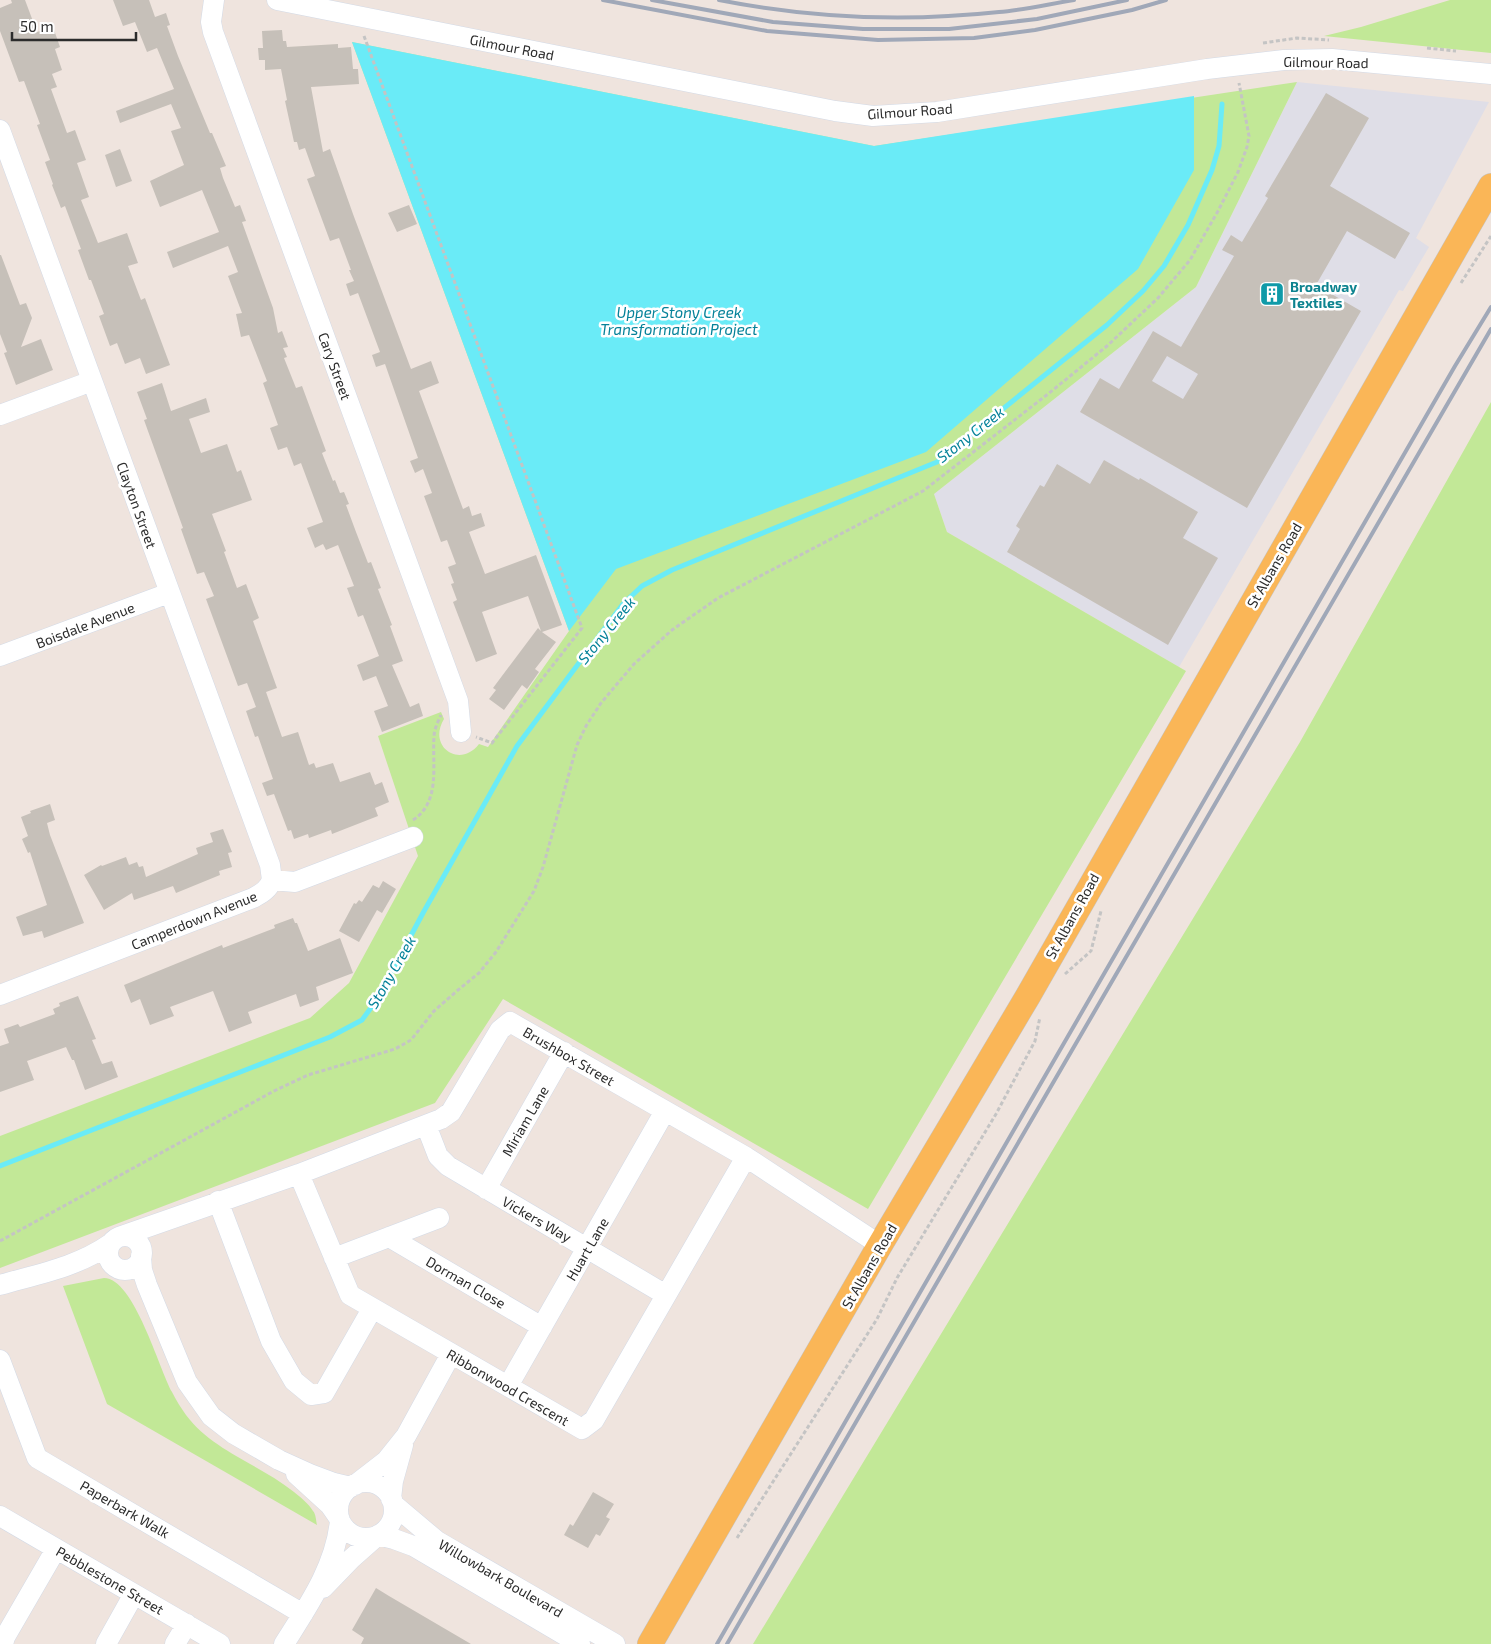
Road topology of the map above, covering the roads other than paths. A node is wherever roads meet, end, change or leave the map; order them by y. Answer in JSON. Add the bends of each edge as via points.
{"nodes":[{"id":1,"x":214,"y":0,"type":"edge"},
{"id":2,"x":277,"y":0,"type":"edge"},
{"id":3,"x":1491,"y":74,"type":"edge"},
{"id":4,"x":0,"y":130,"type":"edge"},
{"id":5,"x":7,"y":172,"type":"edge"},
{"id":6,"x":1491,"y":186,"type":"edge"},
{"id":7,"x":92,"y":381,"type":"junction"},
{"id":8,"x":0,"y":415,"type":"edge"},
{"id":9,"x":169,"y":593,"type":"junction"},
{"id":10,"x":0,"y":656,"type":"edge"},
{"id":11,"x":461,"y":732,"type":"road end"},
{"id":12,"x":411,"y":829,"type":"road end"},
{"id":13,"x":272,"y":880,"type":"junction"},
{"id":14,"x":0,"y":995,"type":"edge"},
{"id":15,"x":564,"y":1052,"type":"junction"},
{"id":16,"x":665,"y":1111,"type":"junction"},
{"id":17,"x":426,"y":1125,"type":"junction"},
{"id":18,"x":746,"y":1157,"type":"junction"},
{"id":19,"x":299,"y":1174,"type":"junction"},
{"id":20,"x":486,"y":1189,"type":"junction"},
{"id":21,"x":218,"y":1202,"type":"junction"},
{"id":22,"x":439,"y":1218,"type":"dead end"},
{"id":23,"x":163,"y":1221,"type":"junction"},
{"id":24,"x":389,"y":1237,"type":"junction"},
{"id":25,"x":114,"y":1241,"type":"junction"},
{"id":26,"x":880,"y":1245,"type":"junction"},
{"id":27,"x":587,"y":1248,"type":"junction"},
{"id":28,"x":141,"y":1254,"type":"junction"},
{"id":29,"x":334,"y":1258,"type":"junction"},
{"id":30,"x":56,"y":1269,"type":"junction"},
{"id":31,"x":120,"y":1269,"type":"junction"},
{"id":32,"x":0,"y":1285,"type":"edge"},
{"id":33,"x":666,"y":1295,"type":"junction"},
{"id":34,"x":156,"y":1307,"type":"junction"},
{"id":35,"x":372,"y":1309,"type":"junction"},
{"id":36,"x":542,"y":1326,"type":"junction"},
{"id":37,"x":451,"y":1354,"type":"junction"},
{"id":38,"x":0,"y":1360,"type":"edge"},
{"id":39,"x":508,"y":1386,"type":"junction"},
{"id":40,"x":406,"y":1436,"type":"junction"},
{"id":41,"x":279,"y":1460,"type":"junction"},
{"id":42,"x":353,"y":1486,"type":"junction"},
{"id":43,"x":392,"y":1501,"type":"junction"},
{"id":44,"x":0,"y":1516,"type":"edge"},
{"id":45,"x":340,"y":1519,"type":"junction"},
{"id":46,"x":378,"y":1536,"type":"junction"},
{"id":47,"x":56,"y":1548,"type":"junction"},
{"id":48,"x":134,"y":1594,"type":"junction"},
{"id":49,"x":305,"y":1610,"type":"junction"},
{"id":50,"x":186,"y":1624,"type":"junction"},
{"id":51,"x":3,"y":1644,"type":"edge"},
{"id":52,"x":106,"y":1644,"type":"edge"},
{"id":53,"x":175,"y":1644,"type":"edge"},
{"id":54,"x":220,"y":1644,"type":"edge"},
{"id":55,"x":284,"y":1644,"type":"edge"},
{"id":56,"x":580,"y":1644,"type":"edge"},
{"id":57,"x":615,"y":1644,"type":"edge"},
{"id":58,"x":650,"y":1644,"type":"edge"}],
"edges":[{"from":1,"to":11,"type":"street","name":"Cary Street","via":[[210,22],[213,32],[458,701]]},
{"from":2,"to":3,"type":"street","name":"Gilmour Road","via":[[873,116],[937,112],[1284,60],[1332,59]]},
{"from":4,"to":5,"type":"street","name":"Clayton Street"},
{"from":5,"to":7,"type":"street","name":"Clayton Street"},
{"from":6,"to":26,"type":"main road","name":"St Albans Road","via":[[1028,996]]},
{"from":7,"to":8,"type":"street"},
{"from":7,"to":9,"type":"street","name":"Clayton Street"},
{"from":9,"to":10,"type":"street","name":"Boisdale Avenue"},
{"from":9,"to":13,"type":"street","name":"Clayton Street","via":[[270,866]]},
{"from":12,"to":13,"type":"street","name":"Camperdown Avenue","via":[[295,882]]},
{"from":13,"to":14,"type":"street","name":"Camperdown Avenue","via":[[264,892],[253,898]]},
{"from":15,"to":16,"type":"street","name":"Brushbox Street"},
{"from":15,"to":17,"type":"street","name":"Brushbox Street","via":[[510,1022],[500,1030],[451,1112]]},
{"from":15,"to":20,"type":"street","name":"Miriam Lane"},
{"from":16,"to":18,"type":"street","name":"Brushbox Street"},
{"from":16,"to":27,"type":"street","name":"Huart Lane"},
{"from":17,"to":19,"type":"street","name":"Brushbox Street"},
{"from":17,"to":20,"type":"street","name":"Vickers Way","via":[[438,1156],[448,1166]]},
{"from":18,"to":26,"type":"street","name":"Brushbox Street"},
{"from":18,"to":33,"type":"street","name":"Ribbonwood Crescent"},
{"from":19,"to":21,"type":"street","name":"Brushbox Street"},
{"from":19,"to":29,"type":"street","name":"Ribbonwood Crescent"},
{"from":20,"to":27,"type":"street","name":"Vickers Way"},
{"from":21,"to":23,"type":"street","name":"Brushbox Street"},
{"from":21,"to":35,"type":"street","via":[[271,1341],[294,1381],[311,1395],[324,1393]]},
{"from":22,"to":24,"type":"street"},
{"from":23,"to":25,"type":"street","name":"Brushbox Street"},
{"from":23,"to":28,"type":"street","via":[[152,1232]]},
{"from":24,"to":29,"type":"street"},
{"from":24,"to":36,"type":"street","name":"Dorman Close"},
{"from":25,"to":28,"type":"street","via":[[124,1236],[136,1240]]},
{"from":25,"to":30,"type":"street","name":"Brushbox Street","via":[[93,1255]]},
{"from":25,"to":31,"type":"street","via":[[108,1256]]},
{"from":26,"to":58,"type":"main road","name":"St Albans Road"},
{"from":27,"to":33,"type":"street","name":"Vickers Way"},
{"from":27,"to":36,"type":"street","name":"Huart Lane"},
{"from":28,"to":31,"type":"street","via":[[133,1268]]},
{"from":28,"to":34,"type":"street","via":[[142,1270]]},
{"from":29,"to":35,"type":"street","name":"Ribbonwood Crescent","via":[[350,1295]]},
{"from":30,"to":31,"type":"street","name":"Brushbox Street"},
{"from":30,"to":32,"type":"street","name":"Brushbox Street"},
{"from":31,"to":34,"type":"street"},
{"from":33,"to":39,"type":"street","name":"Ribbonwood Crescent","via":[[594,1420],[582,1429]]},
{"from":34,"to":41,"type":"street","via":[[187,1382],[211,1416],[234,1434]]},
{"from":35,"to":37,"type":"street","name":"Ribbonwood Crescent"},
{"from":36,"to":39,"type":"street","name":"Huart Lane"},
{"from":37,"to":39,"type":"street","name":"Ribbonwood Crescent"},
{"from":37,"to":40,"type":"street"},
{"from":38,"to":49,"type":"street","name":"Paperbark Walk","via":[[37,1458]]},
{"from":40,"to":42,"type":"street","via":[[386,1461]]},
{"from":40,"to":43,"type":"street","via":[[393,1481]]},
{"from":41,"to":42,"type":"street","via":[[334,1483]]},
{"from":41,"to":45,"type":"street","via":[[309,1484]]},
{"from":42,"to":43,"type":"street","via":[[364,1482],[380,1486]]},
{"from":42,"to":45,"type":"street","via":[[340,1501]]},
{"from":43,"to":46,"type":"street","via":[[392,1519]]},
{"from":43,"to":57,"type":"street","name":"Willowbark Boulevard","via":[[437,1541]]},
{"from":44,"to":47,"type":"street","name":"Pebblestone Street"},
{"from":45,"to":46,"type":"street","via":[[352,1534],[369,1538]]},
{"from":45,"to":49,"type":"street","via":[[334,1551]]},
{"from":46,"to":49,"type":"street","via":[[350,1559]]},
{"from":46,"to":56,"type":"street","name":"Willowbark Boulevard","via":[[413,1546]]},
{"from":47,"to":48,"type":"street","name":"Pebblestone Street"},
{"from":47,"to":51,"type":"street"},
{"from":48,"to":50,"type":"street","name":"Pebblestone Street"},
{"from":48,"to":52,"type":"street"},
{"from":49,"to":55,"type":"street"},
{"from":50,"to":53,"type":"street"},
{"from":50,"to":54,"type":"street","name":"Pebblestone Street"}]}
